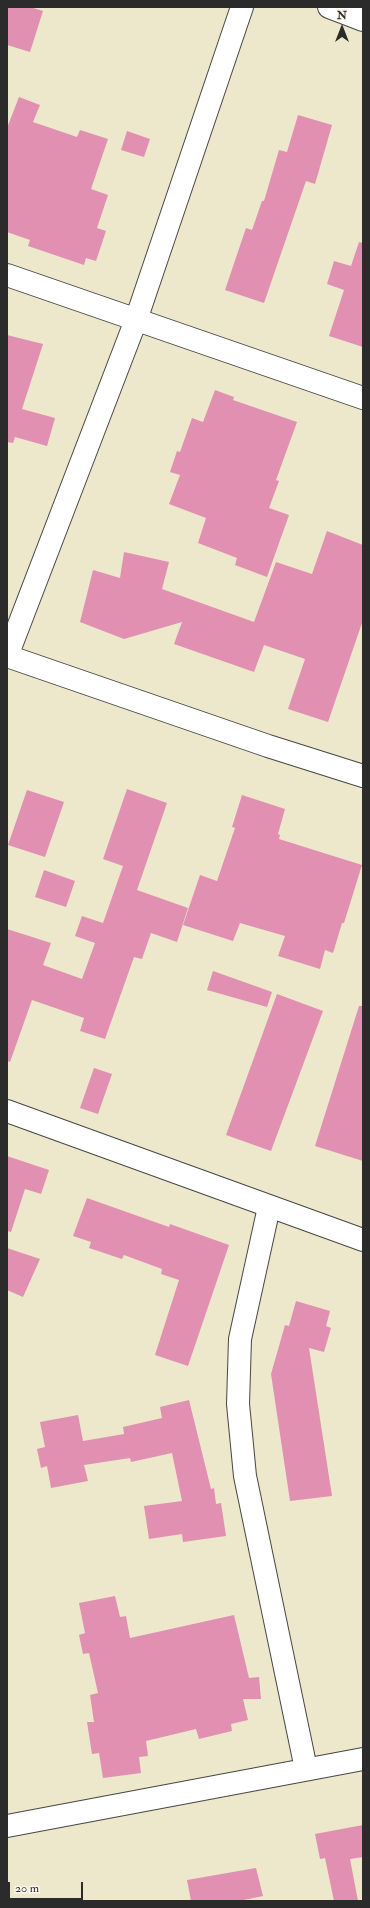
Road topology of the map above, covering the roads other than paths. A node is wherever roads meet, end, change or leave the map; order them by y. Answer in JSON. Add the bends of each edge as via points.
{"nodes":[{"id":1,"x":242,"y":7,"type":"edge"},
{"id":2,"x":328,"y":7,"type":"edge"},
{"id":3,"x":363,"y":20,"type":"edge"},
{"id":4,"x":7,"y":275,"type":"edge"},
{"id":5,"x":136,"y":320,"type":"junction"},
{"id":6,"x":363,"y":398,"type":"edge"},
{"id":7,"x":7,"y":656,"type":"edge"},
{"id":8,"x":363,"y":776,"type":"edge"},
{"id":9,"x":7,"y":1111,"type":"edge"},
{"id":10,"x":269,"y":1207,"type":"junction"},
{"id":11,"x":363,"y":1240,"type":"edge"},
{"id":12,"x":363,"y":1759,"type":"edge"},
{"id":13,"x":306,"y":1769,"type":"junction"},
{"id":14,"x":7,"y":1826,"type":"edge"}],
"edges":[{"from":1,"to":5,"type":"street"},
{"from":2,"to":3,"type":"street"},
{"from":4,"to":5,"type":"street"},
{"from":5,"to":6,"type":"street"},
{"from":5,"to":7,"type":"street"},
{"from":7,"to":8,"type":"street"},
{"from":9,"to":10,"type":"street"},
{"from":10,"to":11,"type":"street"},
{"from":10,"to":13,"type":"street","via":[[240,1339],[238,1404],[245,1476]]},
{"from":12,"to":13,"type":"street"},
{"from":13,"to":14,"type":"street"}]}
